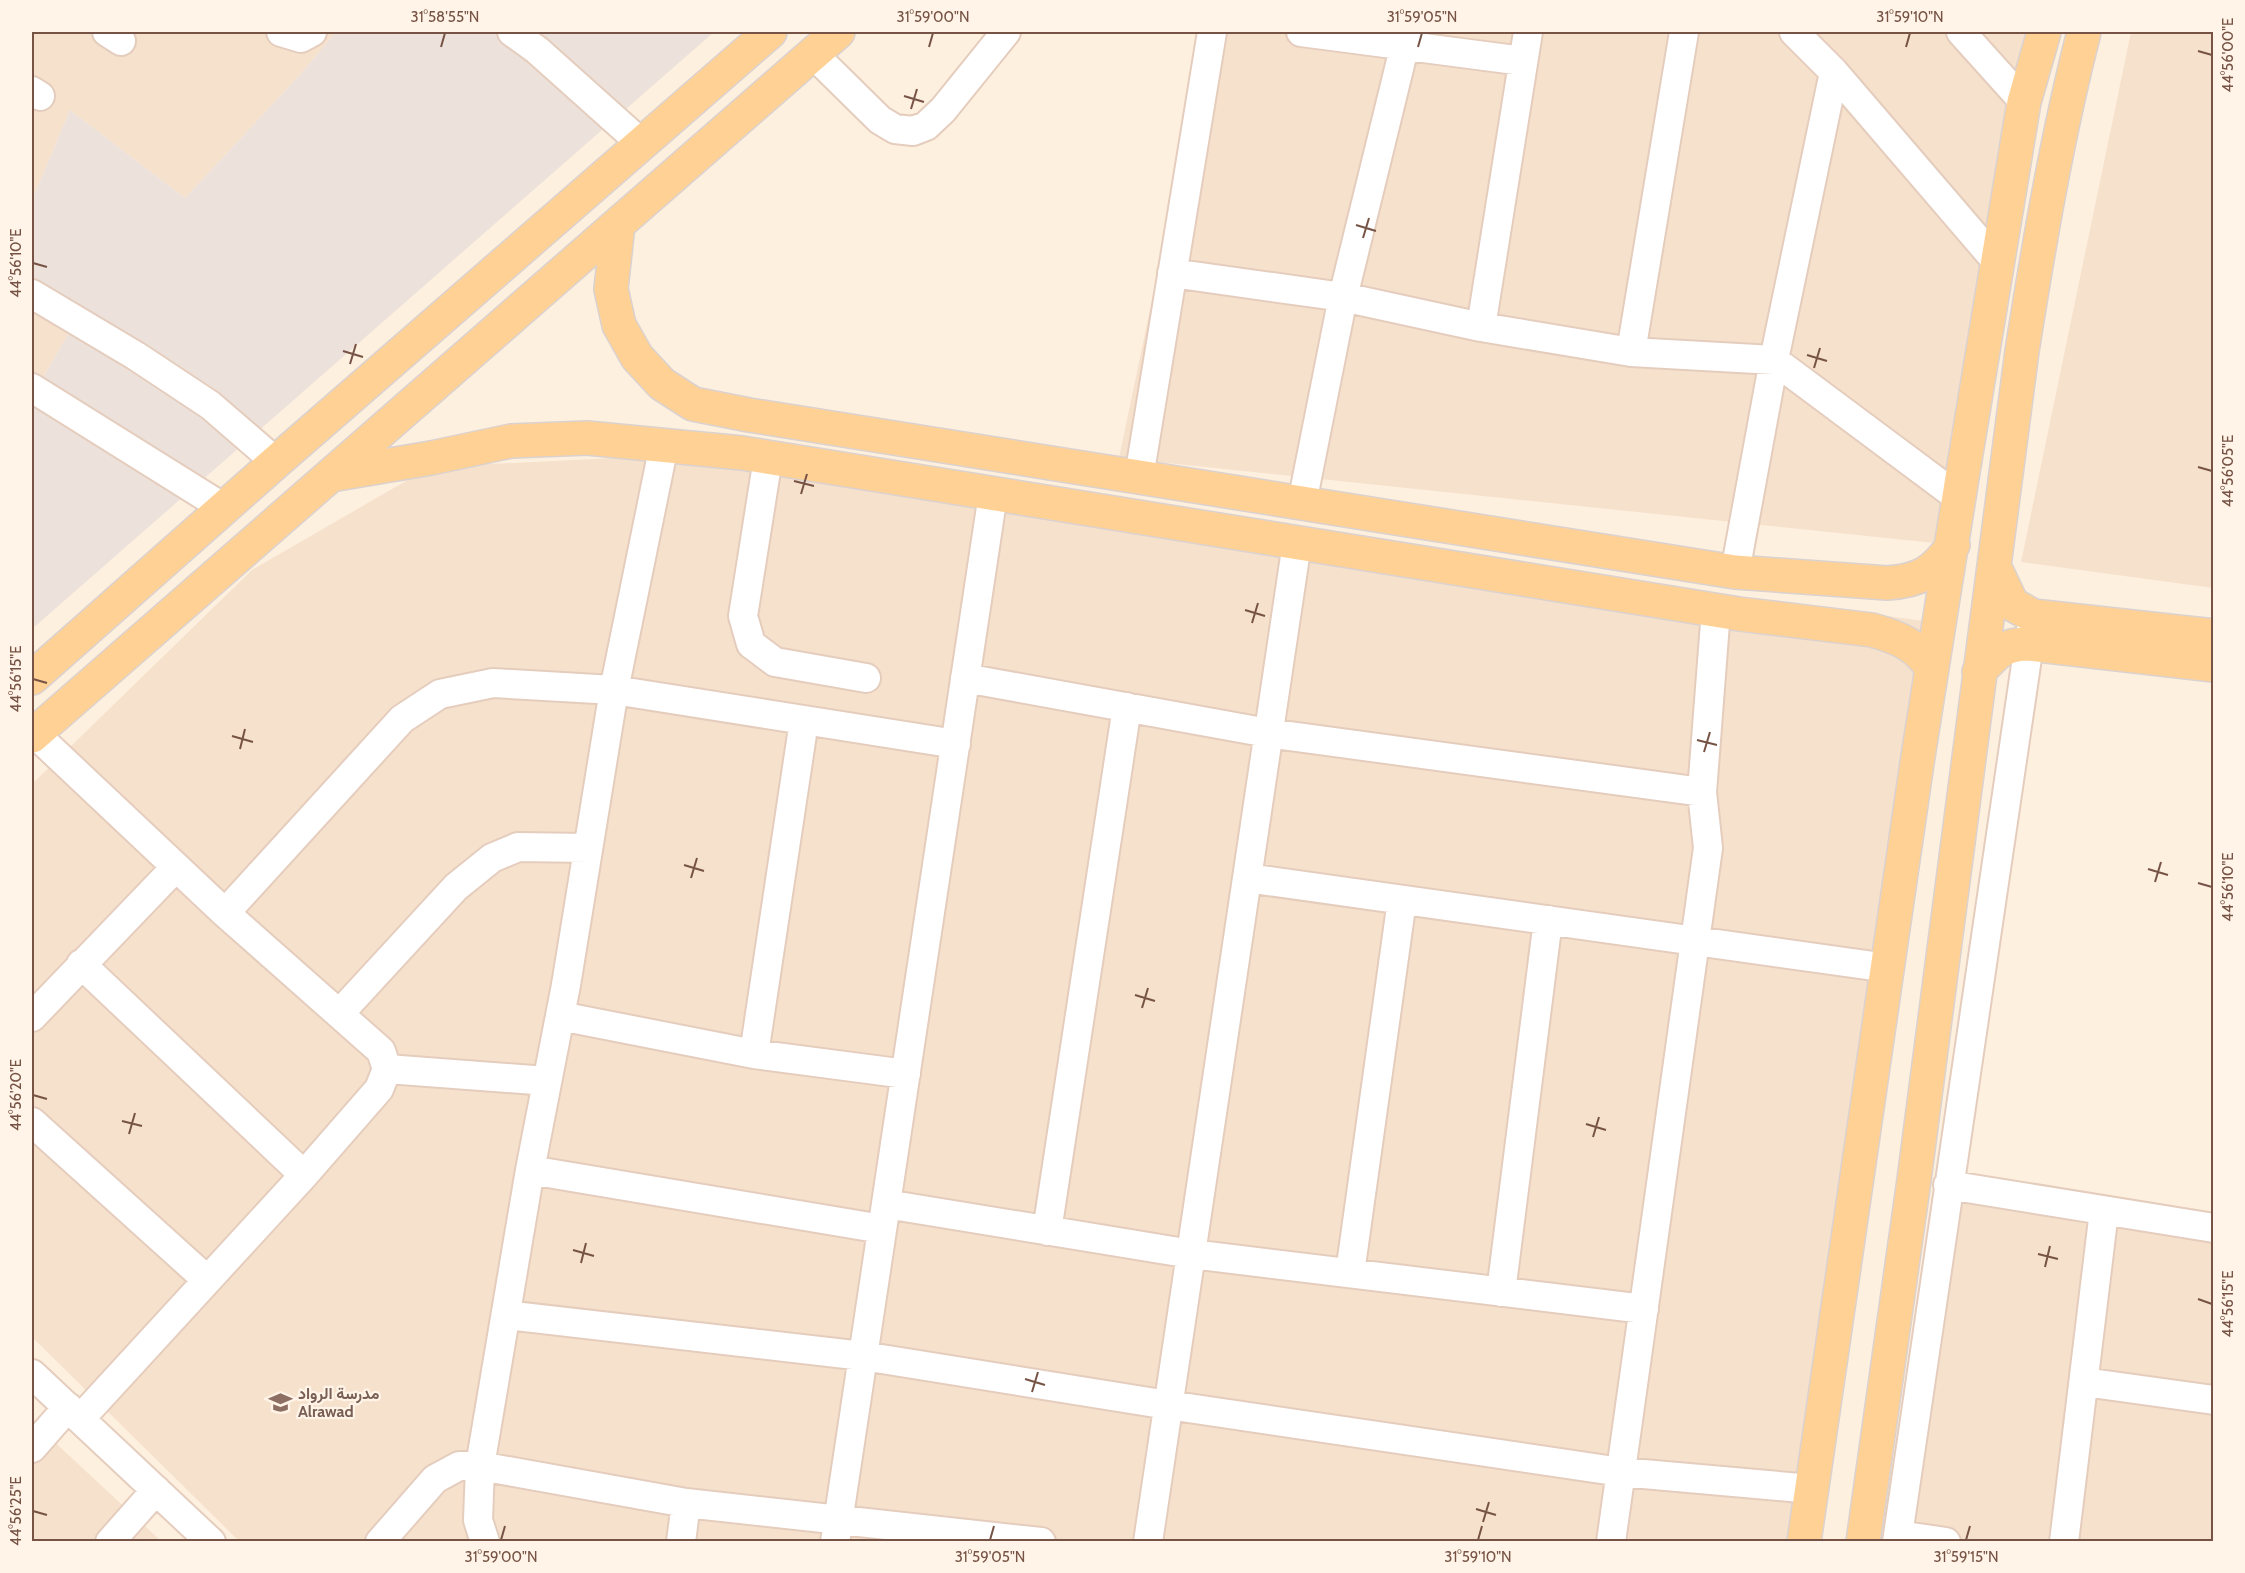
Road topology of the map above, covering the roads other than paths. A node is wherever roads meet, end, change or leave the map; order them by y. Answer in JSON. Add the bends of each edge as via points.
{"nodes":[{"id":1,"x":281,"y":32,"type":"edge"},
{"id":2,"x":312,"y":32,"type":"edge"},
{"id":3,"x":512,"y":32,"type":"edge"},
{"id":4,"x":770,"y":32,"type":"edge"},
{"id":5,"x":838,"y":32,"type":"edge"},
{"id":6,"x":1006,"y":32,"type":"edge"},
{"id":7,"x":1212,"y":32,"type":"edge"},
{"id":8,"x":1301,"y":32,"type":"edge"},
{"id":9,"x":1528,"y":32,"type":"edge"},
{"id":10,"x":1684,"y":32,"type":"edge"},
{"id":11,"x":1961,"y":32,"type":"edge"},
{"id":12,"x":2044,"y":32,"type":"edge"},
{"id":13,"x":2084,"y":32,"type":"edge"},
{"id":14,"x":1806,"y":36,"type":"edge"},
{"id":15,"x":1406,"y":39,"type":"edge"},
{"id":16,"x":814,"y":55,"type":"junction"},
{"id":17,"x":1523,"y":61,"type":"junction"},
{"id":18,"x":1834,"y":72,"type":"junction"},
{"id":19,"x":2024,"y":102,"type":"junction"},
{"id":20,"x":642,"y":144,"type":"junction"},
{"id":21,"x":618,"y":225,"type":"junction"},
{"id":22,"x":1997,"y":262,"type":"junction"},
{"id":23,"x":1172,"y":273,"type":"junction"},
{"id":24,"x":32,"y":294,"type":"edge"},
{"id":25,"x":1343,"y":297,"type":"junction"},
{"id":26,"x":1481,"y":327,"type":"junction"},
{"id":27,"x":1630,"y":352,"type":"junction"},
{"id":28,"x":1774,"y":360,"type":"junction"},
{"id":29,"x":32,"y":388,"type":"edge"},
{"id":30,"x":749,"y":415,"type":"junction"},
{"id":31,"x":664,"y":445,"type":"junction"},
{"id":32,"x":755,"y":455,"type":"junction"},
{"id":33,"x":276,"y":462,"type":"junction"},
{"id":34,"x":332,"y":475,"type":"junction"},
{"id":35,"x":1139,"y":477,"type":"junction"},
{"id":36,"x":2004,"y":487,"type":"junction"},
{"id":37,"x":1212,"y":489,"type":"junction"},
{"id":38,"x":1960,"y":491,"type":"junction"},
{"id":39,"x":993,"y":494,"type":"junction"},
{"id":40,"x":1302,"y":503,"type":"junction"},
{"id":41,"x":224,"y":508,"type":"junction"},
{"id":42,"x":1203,"y":528,"type":"junction"},
{"id":43,"x":1297,"y":543,"type":"junction"},
{"id":44,"x":1953,"y":545,"type":"junction"},
{"id":45,"x":1995,"y":568,"type":"junction"},
{"id":46,"x":1735,"y":572,"type":"junction"},
{"id":47,"x":1716,"y":610,"type":"junction"},
{"id":48,"x":2031,"y":630,"type":"junction"},
{"id":49,"x":2214,"y":636,"type":"edge"},
{"id":50,"x":2214,"y":665,"type":"edge"},
{"id":51,"x":1932,"y":669,"type":"junction"},
{"id":52,"x":1979,"y":672,"type":"junction"},
{"id":53,"x":37,"y":673,"type":"edge"},
{"id":54,"x":866,"y":678,"type":"dead end"},
{"id":55,"x":965,"y":678,"type":"junction"},
{"id":56,"x":614,"y":690,"type":"junction"},
{"id":57,"x":70,"y":702,"type":"junction"},
{"id":58,"x":1127,"y":707,"type":"junction"},
{"id":59,"x":1925,"y":717,"type":"junction"},
{"id":60,"x":1974,"y":720,"type":"junction"},
{"id":61,"x":804,"y":721,"type":"junction"},
{"id":62,"x":1268,"y":733,"type":"junction"},
{"id":63,"x":33,"y":735,"type":"edge"},
{"id":64,"x":956,"y":744,"type":"junction"},
{"id":65,"x":1702,"y":792,"type":"junction"},
{"id":66,"x":588,"y":848,"type":"junction"},
{"id":67,"x":176,"y":867,"type":"junction"},
{"id":68,"x":1247,"y":878,"type":"junction"},
{"id":69,"x":1402,"y":900,"type":"junction"},
{"id":70,"x":225,"y":914,"type":"junction"},
{"id":71,"x":1548,"y":920,"type":"junction"},
{"id":72,"x":1695,"y":941,"type":"junction"},
{"id":73,"x":81,"y":964,"type":"junction"},
{"id":74,"x":1888,"y":968,"type":"junction"},
{"id":75,"x":339,"y":1014,"type":"junction"},
{"id":76,"x":560,"y":1016,"type":"junction"},
{"id":77,"x":32,"y":1017,"type":"edge"},
{"id":78,"x":754,"y":1054,"type":"junction"},
{"id":79,"x":387,"y":1069,"type":"junction"},
{"id":80,"x":906,"y":1074,"type":"junction"},
{"id":81,"x":547,"y":1081,"type":"junction"},
{"id":82,"x":32,"y":1122,"type":"edge"},
{"id":83,"x":530,"y":1170,"type":"junction"},
{"id":84,"x":304,"y":1175,"type":"junction"},
{"id":85,"x":1948,"y":1185,"type":"junction"},
{"id":86,"x":2104,"y":1211,"type":"junction"},
{"id":87,"x":884,"y":1217,"type":"junction"},
{"id":88,"x":2214,"y":1228,"type":"edge"},
{"id":89,"x":1047,"y":1231,"type":"junction"},
{"id":90,"x":1191,"y":1254,"type":"junction"},
{"id":91,"x":1350,"y":1273,"type":"junction"},
{"id":92,"x":207,"y":1280,"type":"junction"},
{"id":93,"x":1501,"y":1292,"type":"junction"},
{"id":94,"x":1644,"y":1309,"type":"junction"},
{"id":95,"x":506,"y":1315,"type":"junction"},
{"id":96,"x":863,"y":1356,"type":"junction"},
{"id":97,"x":32,"y":1374,"type":"edge"},
{"id":98,"x":2084,"y":1382,"type":"junction"},
{"id":99,"x":2214,"y":1400,"type":"edge"},
{"id":100,"x":1168,"y":1405,"type":"junction"},
{"id":101,"x":74,"y":1413,"type":"junction"},
{"id":102,"x":32,"y":1448,"type":"edge"},
{"id":103,"x":480,"y":1466,"type":"junction"},
{"id":104,"x":1621,"y":1472,"type":"junction"},
{"id":105,"x":1812,"y":1489,"type":"junction"},
{"id":106,"x":156,"y":1490,"type":"junction"},
{"id":107,"x":686,"y":1503,"type":"junction"},
{"id":108,"x":837,"y":1530,"type":"edge"},
{"id":109,"x":1897,"y":1538,"type":"edge"},
{"id":110,"x":1012,"y":1540,"type":"edge"},
{"id":111,"x":110,"y":1542,"type":"edge"},
{"id":112,"x":211,"y":1542,"type":"edge"},
{"id":113,"x":380,"y":1542,"type":"edge"},
{"id":114,"x":485,"y":1542,"type":"edge"},
{"id":115,"x":681,"y":1542,"type":"edge"},
{"id":116,"x":1041,"y":1542,"type":"edge"},
{"id":117,"x":1148,"y":1542,"type":"edge"},
{"id":118,"x":1611,"y":1542,"type":"edge"},
{"id":119,"x":1804,"y":1542,"type":"edge"},
{"id":120,"x":1863,"y":1542,"type":"edge"},
{"id":121,"x":1946,"y":1542,"type":"edge"},
{"id":122,"x":2064,"y":1542,"type":"edge"}],
"edges":[{"from":1,"to":2,"type":"street","via":[[301,38]]},
{"from":3,"to":20,"type":"street"},
{"from":4,"to":20,"type":"main road"},
{"from":5,"to":16,"type":"main road"},
{"from":6,"to":16,"type":"street","via":[[943,110],[926,126],[913,130],[895,129],[880,120]]},
{"from":7,"to":23,"type":"street"},
{"from":8,"to":15,"type":"street"},
{"from":9,"to":17,"type":"street"},
{"from":10,"to":27,"type":"street"},
{"from":11,"to":19,"type":"street"},
{"from":12,"to":19,"type":"main road"},
{"from":13,"to":36,"type":"main road","via":[[2043,218]]},
{"from":14,"to":18,"type":"street"},
{"from":15,"to":17,"type":"street"},
{"from":15,"to":25,"type":"street"},
{"from":16,"to":21,"type":"main road"},
{"from":17,"to":26,"type":"street"},
{"from":18,"to":22,"type":"street"},
{"from":18,"to":28,"type":"street"},
{"from":19,"to":22,"type":"main road"},
{"from":20,"to":33,"type":"main road"},
{"from":21,"to":30,"type":"main road","via":[[610,289],[619,325],[637,357],[662,384],[693,404]]},
{"from":21,"to":34,"type":"main road"},
{"from":22,"to":38,"type":"main road"},
{"from":23,"to":25,"type":"street"},
{"from":23,"to":35,"type":"street"},
{"from":24,"to":33,"type":"street","via":[[210,405]]},
{"from":25,"to":26,"type":"street"},
{"from":25,"to":40,"type":"street"},
{"from":26,"to":27,"type":"street"},
{"from":27,"to":28,"type":"street"},
{"from":28,"to":38,"type":"street"},
{"from":28,"to":46,"type":"street"},
{"from":29,"to":41,"type":"street"},
{"from":30,"to":32,"type":"main road"},
{"from":30,"to":35,"type":"main road"},
{"from":31,"to":32,"type":"main road"},
{"from":31,"to":34,"type":"main road","via":[[587,438],[511,441]]},
{"from":31,"to":56,"type":"street"},
{"from":32,"to":39,"type":"main road"},
{"from":32,"to":54,"type":"street","via":[[743,616],[751,644],[775,662]]},
{"from":33,"to":41,"type":"main road"},
{"from":34,"to":57,"type":"main road"},
{"from":35,"to":37,"type":"main road"},
{"from":36,"to":38,"type":"main road","via":[[1997,474],[1975,468],[1968,471]]},
{"from":36,"to":45,"type":"main road"},
{"from":37,"to":40,"type":"main road"},
{"from":37,"to":42,"type":"main road"},
{"from":38,"to":44,"type":"main road"},
{"from":39,"to":42,"type":"main road"},
{"from":39,"to":55,"type":"street"},
{"from":40,"to":46,"type":"main road"},
{"from":41,"to":53,"type":"main road"},
{"from":42,"to":43,"type":"main road"},
{"from":43,"to":47,"type":"main road"},
{"from":43,"to":62,"type":"street"},
{"from":44,"to":46,"type":"main road","via":[[1941,562],[1908,582]]},
{"from":44,"to":51,"type":"main road"},
{"from":45,"to":48,"type":"main road","via":[[2012,604]]},
{"from":45,"to":52,"type":"main road"},
{"from":47,"to":51,"type":"main road","via":[[1872,630],[1911,645]]},
{"from":47,"to":65,"type":"street"},
{"from":48,"to":49,"type":"main road"},
{"from":48,"to":50,"type":"main road"},
{"from":48,"to":52,"type":"main road","via":[[1995,653]]},
{"from":48,"to":85,"type":"street"},
{"from":51,"to":59,"type":"main road"},
{"from":52,"to":60,"type":"main road"},
{"from":53,"to":57,"type":"main road"},
{"from":55,"to":58,"type":"street"},
{"from":55,"to":64,"type":"street"},
{"from":56,"to":61,"type":"street"},
{"from":56,"to":66,"type":"street"},
{"from":56,"to":70,"type":"street","via":[[493,683],[440,694],[402,719]]},
{"from":57,"to":63,"type":"main road"},
{"from":58,"to":62,"type":"street"},
{"from":58,"to":89,"type":"street"},
{"from":59,"to":60,"type":"main road","via":[[1929,727],[1946,736],[1958,734]]},
{"from":59,"to":74,"type":"main road"},
{"from":60,"to":120,"type":"main road"},
{"from":61,"to":64,"type":"street"},
{"from":61,"to":78,"type":"street"},
{"from":62,"to":65,"type":"street"},
{"from":62,"to":68,"type":"street"},
{"from":63,"to":67,"type":"street"},
{"from":64,"to":80,"type":"street"},
{"from":65,"to":72,"type":"street","via":[[1708,848]]},
{"from":66,"to":75,"type":"street","via":[[518,847],[492,858],[456,887]]},
{"from":66,"to":76,"type":"street"},
{"from":67,"to":70,"type":"street"},
{"from":67,"to":73,"type":"street"},
{"from":68,"to":69,"type":"street"},
{"from":68,"to":90,"type":"street"},
{"from":69,"to":71,"type":"street"},
{"from":69,"to":91,"type":"street"},
{"from":70,"to":75,"type":"street"},
{"from":71,"to":72,"type":"street"},
{"from":71,"to":93,"type":"street"},
{"from":72,"to":74,"type":"street"},
{"from":72,"to":94,"type":"street"},
{"from":73,"to":77,"type":"street"},
{"from":73,"to":84,"type":"street"},
{"from":74,"to":105,"type":"main road"},
{"from":75,"to":79,"type":"street","via":[[381,1051]]},
{"from":76,"to":78,"type":"street"},
{"from":76,"to":81,"type":"street"},
{"from":78,"to":80,"type":"street"},
{"from":79,"to":81,"type":"street"},
{"from":79,"to":84,"type":"street","via":[[379,1089]]},
{"from":80,"to":87,"type":"street"},
{"from":81,"to":83,"type":"street"},
{"from":82,"to":92,"type":"street"},
{"from":83,"to":87,"type":"street"},
{"from":83,"to":95,"type":"street"},
{"from":84,"to":92,"type":"street"},
{"from":85,"to":86,"type":"street"},
{"from":85,"to":109,"type":"street"},
{"from":86,"to":88,"type":"street"},
{"from":86,"to":98,"type":"street"},
{"from":87,"to":89,"type":"street"},
{"from":87,"to":96,"type":"street"},
{"from":89,"to":90,"type":"street"},
{"from":90,"to":91,"type":"street"},
{"from":90,"to":100,"type":"street"},
{"from":91,"to":93,"type":"street"},
{"from":92,"to":101,"type":"street"},
{"from":93,"to":94,"type":"street"},
{"from":94,"to":104,"type":"street"},
{"from":95,"to":96,"type":"street"},
{"from":95,"to":103,"type":"street"},
{"from":96,"to":100,"type":"street"},
{"from":96,"to":108,"type":"street"},
{"from":97,"to":101,"type":"street"},
{"from":98,"to":99,"type":"street"},
{"from":98,"to":122,"type":"street"},
{"from":100,"to":104,"type":"street"},
{"from":100,"to":117,"type":"street"},
{"from":101,"to":102,"type":"street"},
{"from":101,"to":106,"type":"street"},
{"from":103,"to":107,"type":"street"},
{"from":103,"to":113,"type":"street","via":[[459,1466],[435,1479]]},
{"from":103,"to":114,"type":"street","via":[[478,1520]]},
{"from":104,"to":105,"type":"street"},
{"from":104,"to":118,"type":"street"},
{"from":105,"to":119,"type":"main road"},
{"from":106,"to":111,"type":"street"},
{"from":106,"to":112,"type":"street"},
{"from":107,"to":108,"type":"street"},
{"from":107,"to":115,"type":"street"},
{"from":108,"to":110,"type":"street"},
{"from":109,"to":121,"type":"street"},
{"from":110,"to":116,"type":"street"}]}
